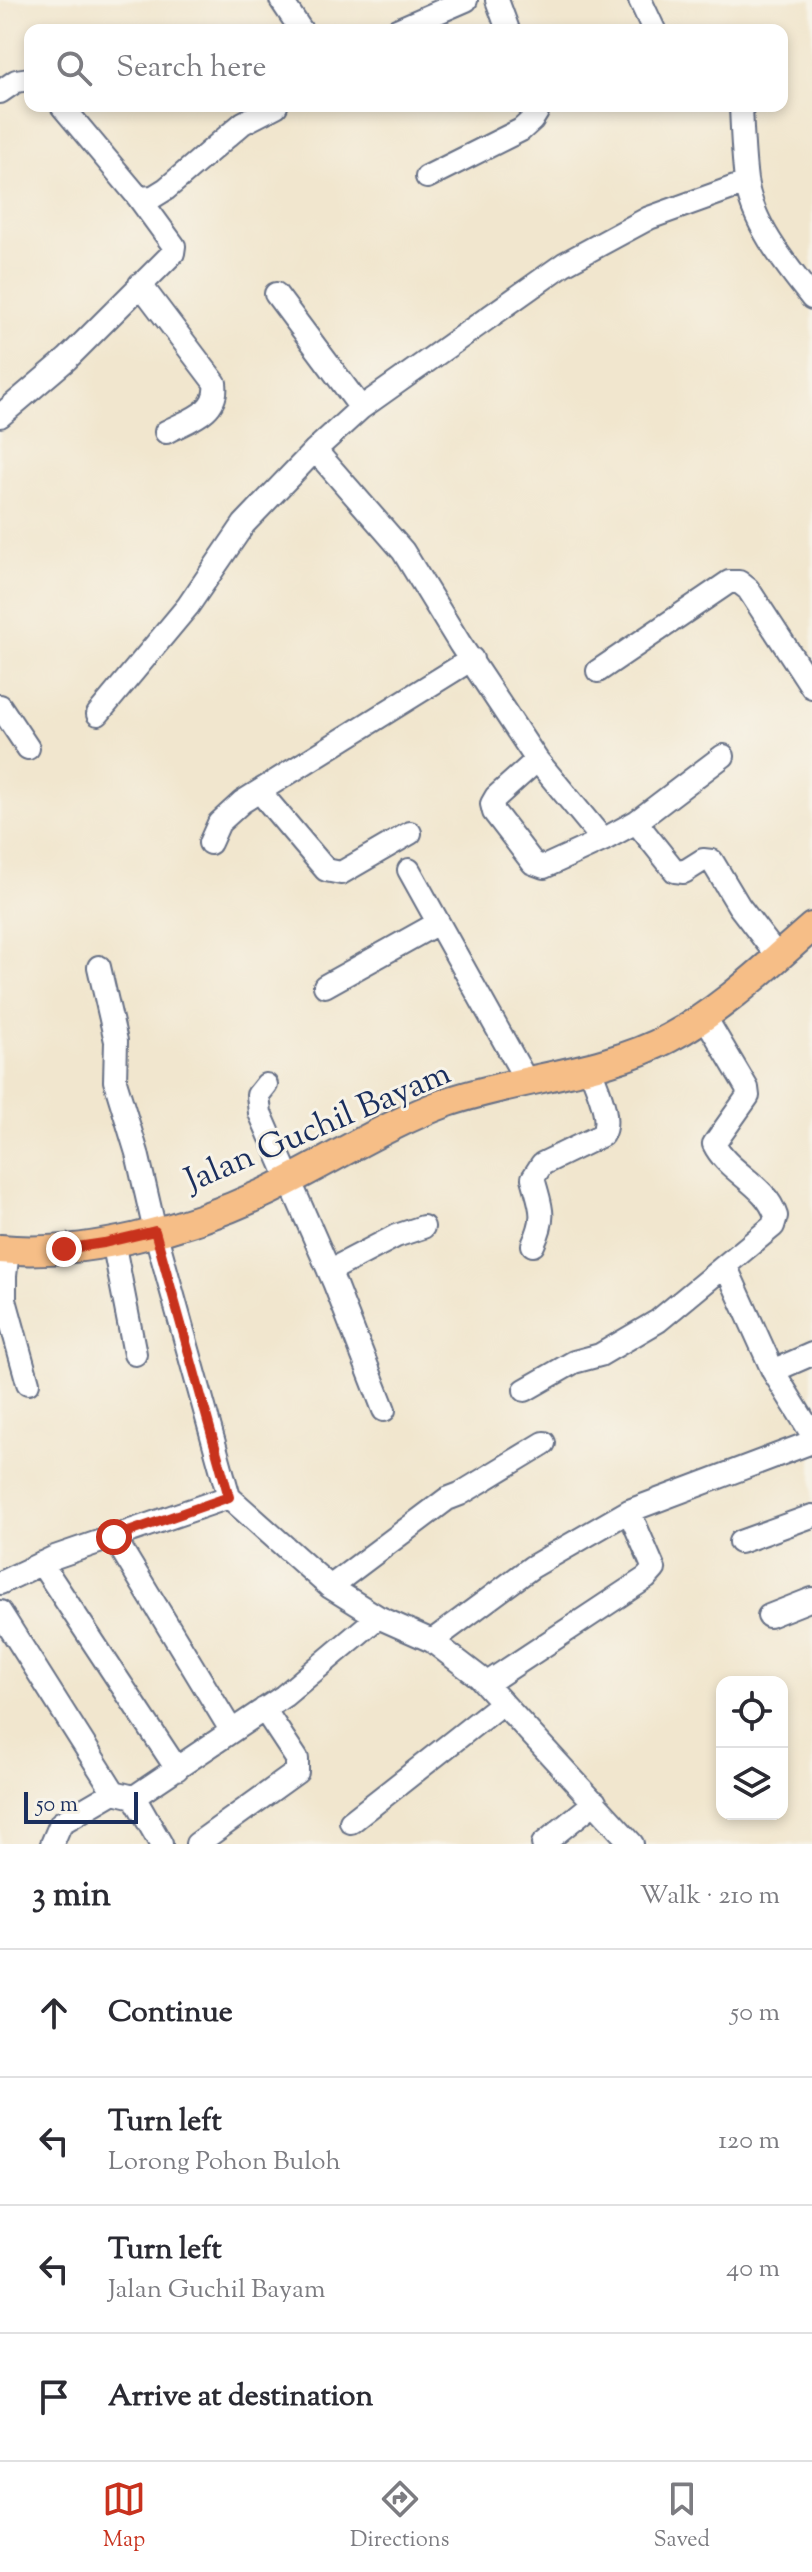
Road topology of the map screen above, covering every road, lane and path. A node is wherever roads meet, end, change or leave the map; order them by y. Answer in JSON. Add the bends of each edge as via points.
{"nodes":[{"id":1,"x":281,"y":0,"type":"edge"},
{"id":2,"x":466,"y":0,"type":"edge"},
{"id":3,"x":497,"y":0,"type":"edge"},
{"id":4,"x":640,"y":0,"type":"edge"},
{"id":5,"x":297,"y":24,"type":"edge"},
{"id":6,"x":411,"y":24,"type":"edge"},
{"id":7,"x":506,"y":24,"type":"edge"},
{"id":8,"x":651,"y":24,"type":"edge"},
{"id":9,"x":24,"y":80,"type":"edge"},
{"id":10,"x":0,"y":92,"type":"edge"},
{"id":11,"x":67,"y":112,"type":"edge"},
{"id":12,"x":264,"y":112,"type":"edge"},
{"id":13,"x":537,"y":112,"type":"edge"},
{"id":14,"x":741,"y":112,"type":"edge"},
{"id":15,"x":427,"y":177,"type":"dead end"},
{"id":16,"x":746,"y":183,"type":"junction"},
{"id":17,"x":139,"y":198,"type":"junction"},
{"id":18,"x":140,"y":284,"type":"junction"},
{"id":19,"x":276,"y":294,"type":"dead end"},
{"id":20,"x":812,"y":298,"type":"edge"},
{"id":21,"x":361,"y":408,"type":"junction"},
{"id":22,"x":0,"y":416,"type":"edge"},
{"id":23,"x":166,"y":432,"type":"dead end"},
{"id":24,"x":315,"y":450,"type":"junction"},
{"id":25,"x":472,"y":659,"type":"junction"},
{"id":26,"x":598,"y":671,"type":"dead end"},
{"id":27,"x":812,"y":687,"type":"edge"},
{"id":28,"x":0,"y":706,"type":"edge"},
{"id":29,"x":98,"y":714,"type":"dead end"},
{"id":30,"x":28,"y":748,"type":"dead end"},
{"id":31,"x":723,"y":756,"type":"dead end"},
{"id":32,"x":537,"y":760,"type":"junction"},
{"id":33,"x":260,"y":792,"type":"junction"},
{"id":34,"x":636,"y":822,"type":"junction"},
{"id":35,"x":410,"y":833,"type":"dead end"},
{"id":36,"x":603,"y":840,"type":"junction"},
{"id":37,"x":210,"y":843,"type":"dead end"},
{"id":38,"x":409,"y":870,"type":"dead end"},
{"id":39,"x":438,"y":923,"type":"junction"},
{"id":40,"x":812,"y":927,"type":"edge"},
{"id":41,"x":778,"y":957,"type":"junction"},
{"id":42,"x":99,"y":967,"type":"dead end"},
{"id":43,"x":325,"y":986,"type":"dead end"},
{"id":44,"x":705,"y":1017,"type":"junction"},
{"id":45,"x":589,"y":1065,"type":"junction"},
{"id":46,"x":527,"y":1082,"type":"junction"},
{"id":47,"x":266,"y":1085,"type":"dead end"},
{"id":48,"x":288,"y":1180,"type":"junction"},
{"id":49,"x":423,"y":1227,"type":"dead end"},
{"id":50,"x":155,"y":1231,"type":"junction"},
{"id":51,"x":113,"y":1241,"type":"junction"},
{"id":52,"x":533,"y":1245,"type":"dead end"},
{"id":53,"x":4,"y":1249,"type":"edge"},
{"id":54,"x":726,"y":1267,"type":"junction"},
{"id":55,"x":329,"y":1271,"type":"junction"},
{"id":56,"x":135,"y":1354,"type":"dead end"},
{"id":57,"x":812,"y":1354,"type":"edge"},
{"id":58,"x":773,"y":1371,"type":"junction"},
{"id":59,"x":28,"y":1383,"type":"dead end"},
{"id":60,"x":525,"y":1390,"type":"dead end"},
{"id":61,"x":384,"y":1410,"type":"dead end"},
{"id":62,"x":812,"y":1434,"type":"edge"},
{"id":63,"x":812,"y":1442,"type":"edge"},
{"id":64,"x":544,"y":1443,"type":"dead end"},
{"id":65,"x":229,"y":1497,"type":"junction"},
{"id":66,"x":629,"y":1511,"type":"junction"},
{"id":67,"x":812,"y":1516,"type":"edge"},
{"id":68,"x":114,"y":1537,"type":"junction"},
{"id":69,"x":740,"y":1542,"type":"dead end"},
{"id":70,"x":41,"y":1563,"type":"junction"},
{"id":71,"x":0,"y":1583,"type":"edge"},
{"id":72,"x":330,"y":1587,"type":"junction"},
{"id":73,"x":812,"y":1599,"type":"edge"},
{"id":74,"x":0,"y":1612,"type":"edge"},
{"id":75,"x":769,"y":1616,"type":"dead end"},
{"id":76,"x":378,"y":1617,"type":"junction"},
{"id":77,"x":432,"y":1641,"type":"junction"},
{"id":78,"x":486,"y":1684,"type":"junction"},
{"id":79,"x":502,"y":1703,"type":"junction"},
{"id":80,"x":264,"y":1709,"type":"junction"},
{"id":81,"x":231,"y":1730,"type":"junction"},
{"id":82,"x":177,"y":1769,"type":"junction"},
{"id":83,"x":124,"y":1795,"type":"junction"},
{"id":84,"x":595,"y":1802,"type":"junction"},
{"id":85,"x":351,"y":1822,"type":"dead end"},
{"id":86,"x":52,"y":1844,"type":"edge"},
{"id":87,"x":161,"y":1844,"type":"edge"},
{"id":88,"x":197,"y":1844,"type":"edge"},
{"id":89,"x":543,"y":1844,"type":"edge"},
{"id":90,"x":632,"y":1844,"type":"edge"}],
"edges":[{"from":1,"to":5,"type":"street"},
{"from":2,"to":6,"type":"street"},
{"from":3,"to":7,"type":"street"},
{"from":4,"to":8,"type":"street"},
{"from":9,"to":10,"type":"street"},
{"from":11,"to":17,"type":"street"},
{"from":12,"to":17,"type":"street","via":[[243,123],[166,189]]},
{"from":13,"to":15,"type":"street","via":[[521,130]]},
{"from":14,"to":16,"type":"street"},
{"from":16,"to":20,"type":"street","via":[[761,223]]},
{"from":16,"to":21,"type":"street","via":[[649,218],[564,264]]},
{"from":17,"to":18,"type":"street","via":[[174,246],[167,260]]},
{"from":18,"to":22,"type":"street","via":[[67,359]]},
{"from":18,"to":23,"type":"street","via":[[215,383],[212,405]]},
{"from":19,"to":21,"type":"street"},
{"from":21,"to":24,"type":"street"},
{"from":24,"to":25,"type":"street","via":[[403,551]]},
{"from":24,"to":29,"type":"street","via":[[244,524],[188,606]]},
{"from":25,"to":32,"type":"street"},
{"from":25,"to":33,"type":"street"},
{"from":26,"to":27,"type":"street","via":[[729,582],[739,582]]},
{"from":28,"to":30,"type":"street"},
{"from":31,"to":34,"type":"street"},
{"from":32,"to":36,"type":"street"},
{"from":32,"to":36,"type":"street","via":[[492,804],[533,863],[544,867]]},
{"from":33,"to":35,"type":"street","via":[[332,873],[341,873]]},
{"from":33,"to":37,"type":"street","via":[[219,823]]},
{"from":34,"to":36,"type":"street"},
{"from":34,"to":41,"type":"street","via":[[675,871],[712,861]]},
{"from":38,"to":39,"type":"street"},
{"from":39,"to":43,"type":"street"},
{"from":39,"to":46,"type":"street"},
{"from":40,"to":41,"type":"main road","name":"Jalan Guchil Bayam"},
{"from":41,"to":44,"type":"main road","name":"Jalan Guchil Bayam"},
{"from":42,"to":50,"type":"street","via":[[117,1051],[115,1081]]},
{"from":44,"to":45,"type":"main road","name":"Jalan Guchil Bayam","via":[[655,1045]]},
{"from":44,"to":54,"type":"street","via":[[748,1096],[714,1144],[767,1197],[776,1216],[773,1226]]},
{"from":45,"to":46,"type":"main road","name":"Jalan Guchil Bayam"},
{"from":45,"to":52,"type":"street","via":[[606,1129],[536,1172],[543,1214]]},
{"from":46,"to":48,"type":"main road","name":"Jalan Guchil Bayam","via":[[448,1102]]},
{"from":47,"to":48,"type":"street","via":[[258,1095],[260,1113]]},
{"from":48,"to":50,"type":"main road","name":"Jalan Guchil Bayam","via":[[214,1213]]},
{"from":48,"to":55,"type":"street"},
{"from":49,"to":55,"type":"street"},
{"from":50,"to":51,"type":"main road","name":"Jalan Guchil Bayam"},
{"from":50,"to":65,"type":"street"},
{"from":51,"to":53,"type":"main road","name":"Jalan Guchil Bayam","via":[[64,1249]]},
{"from":51,"to":56,"type":"street"},
{"from":53,"to":59,"type":"street","via":[[5,1300]]},
{"from":54,"to":58,"type":"street"},
{"from":54,"to":60,"type":"street","via":[[658,1321]]},
{"from":55,"to":61,"type":"street"},
{"from":57,"to":58,"type":"street"},
{"from":58,"to":62,"type":"street"},
{"from":63,"to":66,"type":"street"},
{"from":64,"to":72,"type":"street","via":[[447,1499]]},
{"from":65,"to":68,"type":"street"},
{"from":65,"to":72,"type":"street"},
{"from":66,"to":77,"type":"street","via":[[532,1567]]},
{"from":66,"to":78,"type":"street","via":[[654,1569]]},
{"from":67,"to":69,"type":"street"},
{"from":68,"to":70,"type":"street"},
{"from":68,"to":81,"type":"street"},
{"from":70,"to":71,"type":"street"},
{"from":70,"to":82,"type":"street"},
{"from":72,"to":76,"type":"street"},
{"from":73,"to":75,"type":"street"},
{"from":74,"to":83,"type":"street"},
{"from":76,"to":77,"type":"street"},
{"from":76,"to":80,"type":"street"},
{"from":77,"to":78,"type":"street"},
{"from":78,"to":79,"type":"street"},
{"from":79,"to":84,"type":"street"},
{"from":79,"to":85,"type":"street"},
{"from":80,"to":81,"type":"street"},
{"from":80,"to":88,"type":"street","via":[[297,1759],[297,1772]]},
{"from":81,"to":82,"type":"street"},
{"from":82,"to":83,"type":"street"},
{"from":83,"to":86,"type":"street","via":[[61,1823]]},
{"from":83,"to":87,"type":"street"},
{"from":84,"to":89,"type":"street"},
{"from":84,"to":90,"type":"street"}]}
